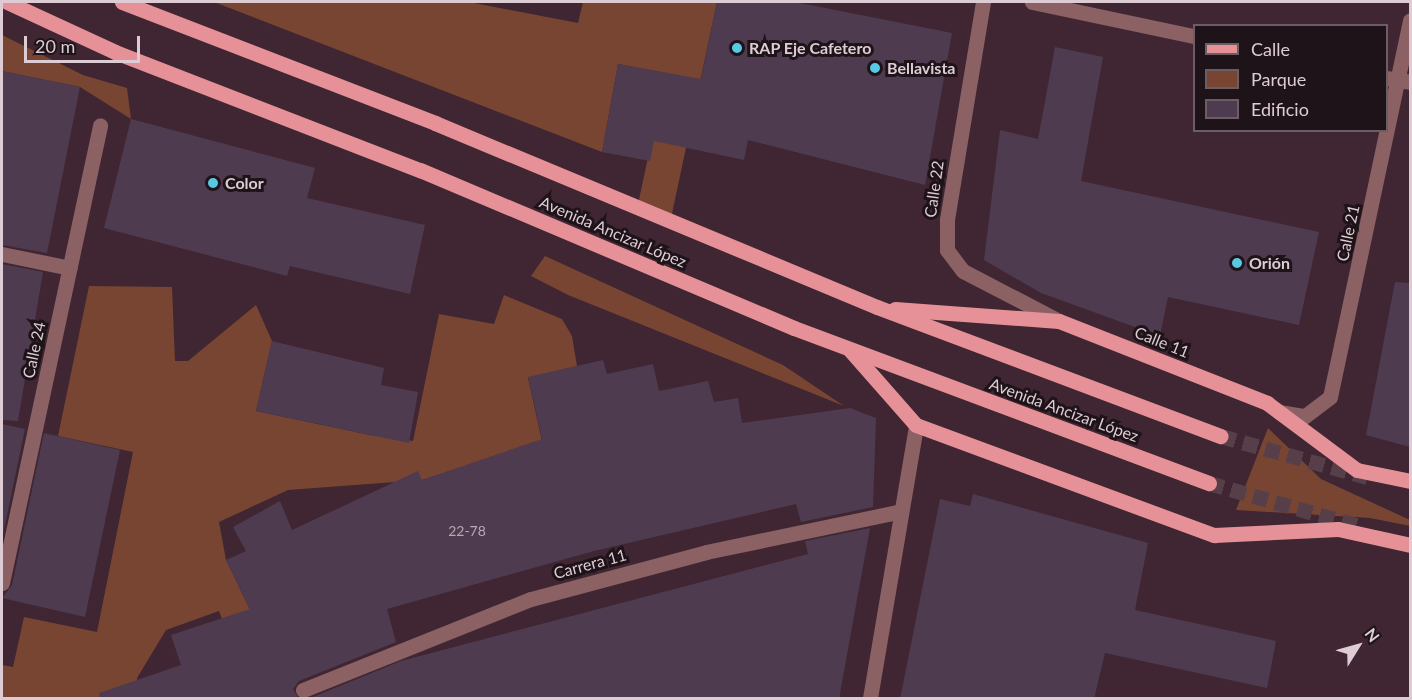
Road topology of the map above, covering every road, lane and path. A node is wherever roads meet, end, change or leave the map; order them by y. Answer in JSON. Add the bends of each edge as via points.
{"nodes":[{"id":1,"x":7,"y":2,"type":"edge"},
{"id":2,"x":122,"y":2,"type":"edge"},
{"id":3,"x":983,"y":2,"type":"edge"},
{"id":4,"x":1032,"y":2,"type":"edge"},
{"id":5,"x":1410,"y":20,"type":"edge"},
{"id":6,"x":1193,"y":36,"type":"edge"},
{"id":7,"x":1399,"y":80,"type":"edge"},
{"id":8,"x":100,"y":124,"type":"dead end"},
{"id":9,"x":1388,"y":131,"type":"edge"},
{"id":10,"x":1388,"y":132,"type":"edge"},
{"id":11,"x":2,"y":254,"type":"edge"},
{"id":12,"x":70,"y":268,"type":"junction"},
{"id":13,"x":877,"y":307,"type":"junction"},
{"id":14,"x":1059,"y":321,"type":"junction"},
{"id":15,"x":848,"y":348,"type":"junction"},
{"id":16,"x":1279,"y":412,"type":"junction"},
{"id":17,"x":916,"y":425,"type":"junction"},
{"id":18,"x":1221,"y":436,"type":"tunnel mouth"},
{"id":19,"x":1410,"y":481,"type":"edge"},
{"id":20,"x":1209,"y":483,"type":"tunnel mouth"},
{"id":21,"x":898,"y":512,"type":"junction"},
{"id":22,"x":1410,"y":545,"type":"edge"},
{"id":23,"x":2,"y":583,"type":"edge"},
{"id":24,"x":303,"y":690,"type":"dead end"},
{"id":25,"x":870,"y":699,"type":"edge"}],
"edges":[{"from":1,"to":15,"type":"main road","name":"Avenida Ancizar López","via":[[115,52],[431,175]]},
{"from":2,"to":13,"type":"main road","name":"Avenida Ancizar López","via":[[435,123]]},
{"from":3,"to":14,"type":"street","name":"Calle 22","via":[[947,220],[947,250],[963,271]]},
{"from":4,"to":6,"type":"street"},
{"from":5,"to":7,"type":"street","name":"Calle 21"},
{"from":7,"to":9,"type":"street","name":"Calle 21"},
{"from":8,"to":12,"type":"street","name":"Calle 24"},
{"from":10,"to":16,"type":"street","name":"Calle 21","via":[[1330,397],[1305,416]]},
{"from":11,"to":12,"type":"street"},
{"from":12,"to":23,"type":"street","name":"Calle 24"},
{"from":13,"to":14,"type":"main road","name":"Calle 11"},
{"from":13,"to":18,"type":"main road","name":"Avenida Ancizar López"},
{"from":14,"to":16,"type":"main road","name":"Calle 11"},
{"from":15,"to":17,"type":"main road"},
{"from":15,"to":20,"type":"main road","name":"Avenida Ancizar López"},
{"from":16,"to":19,"type":"main road","name":"Calle 11","via":[[1356,470]]},
{"from":17,"to":21,"type":"street"},
{"from":17,"to":22,"type":"main road","via":[[1214,535],[1338,529]]},
{"from":21,"to":24,"type":"street","name":"Carrera 11","via":[[706,552],[531,599]]},
{"from":21,"to":25,"type":"street"}]}
